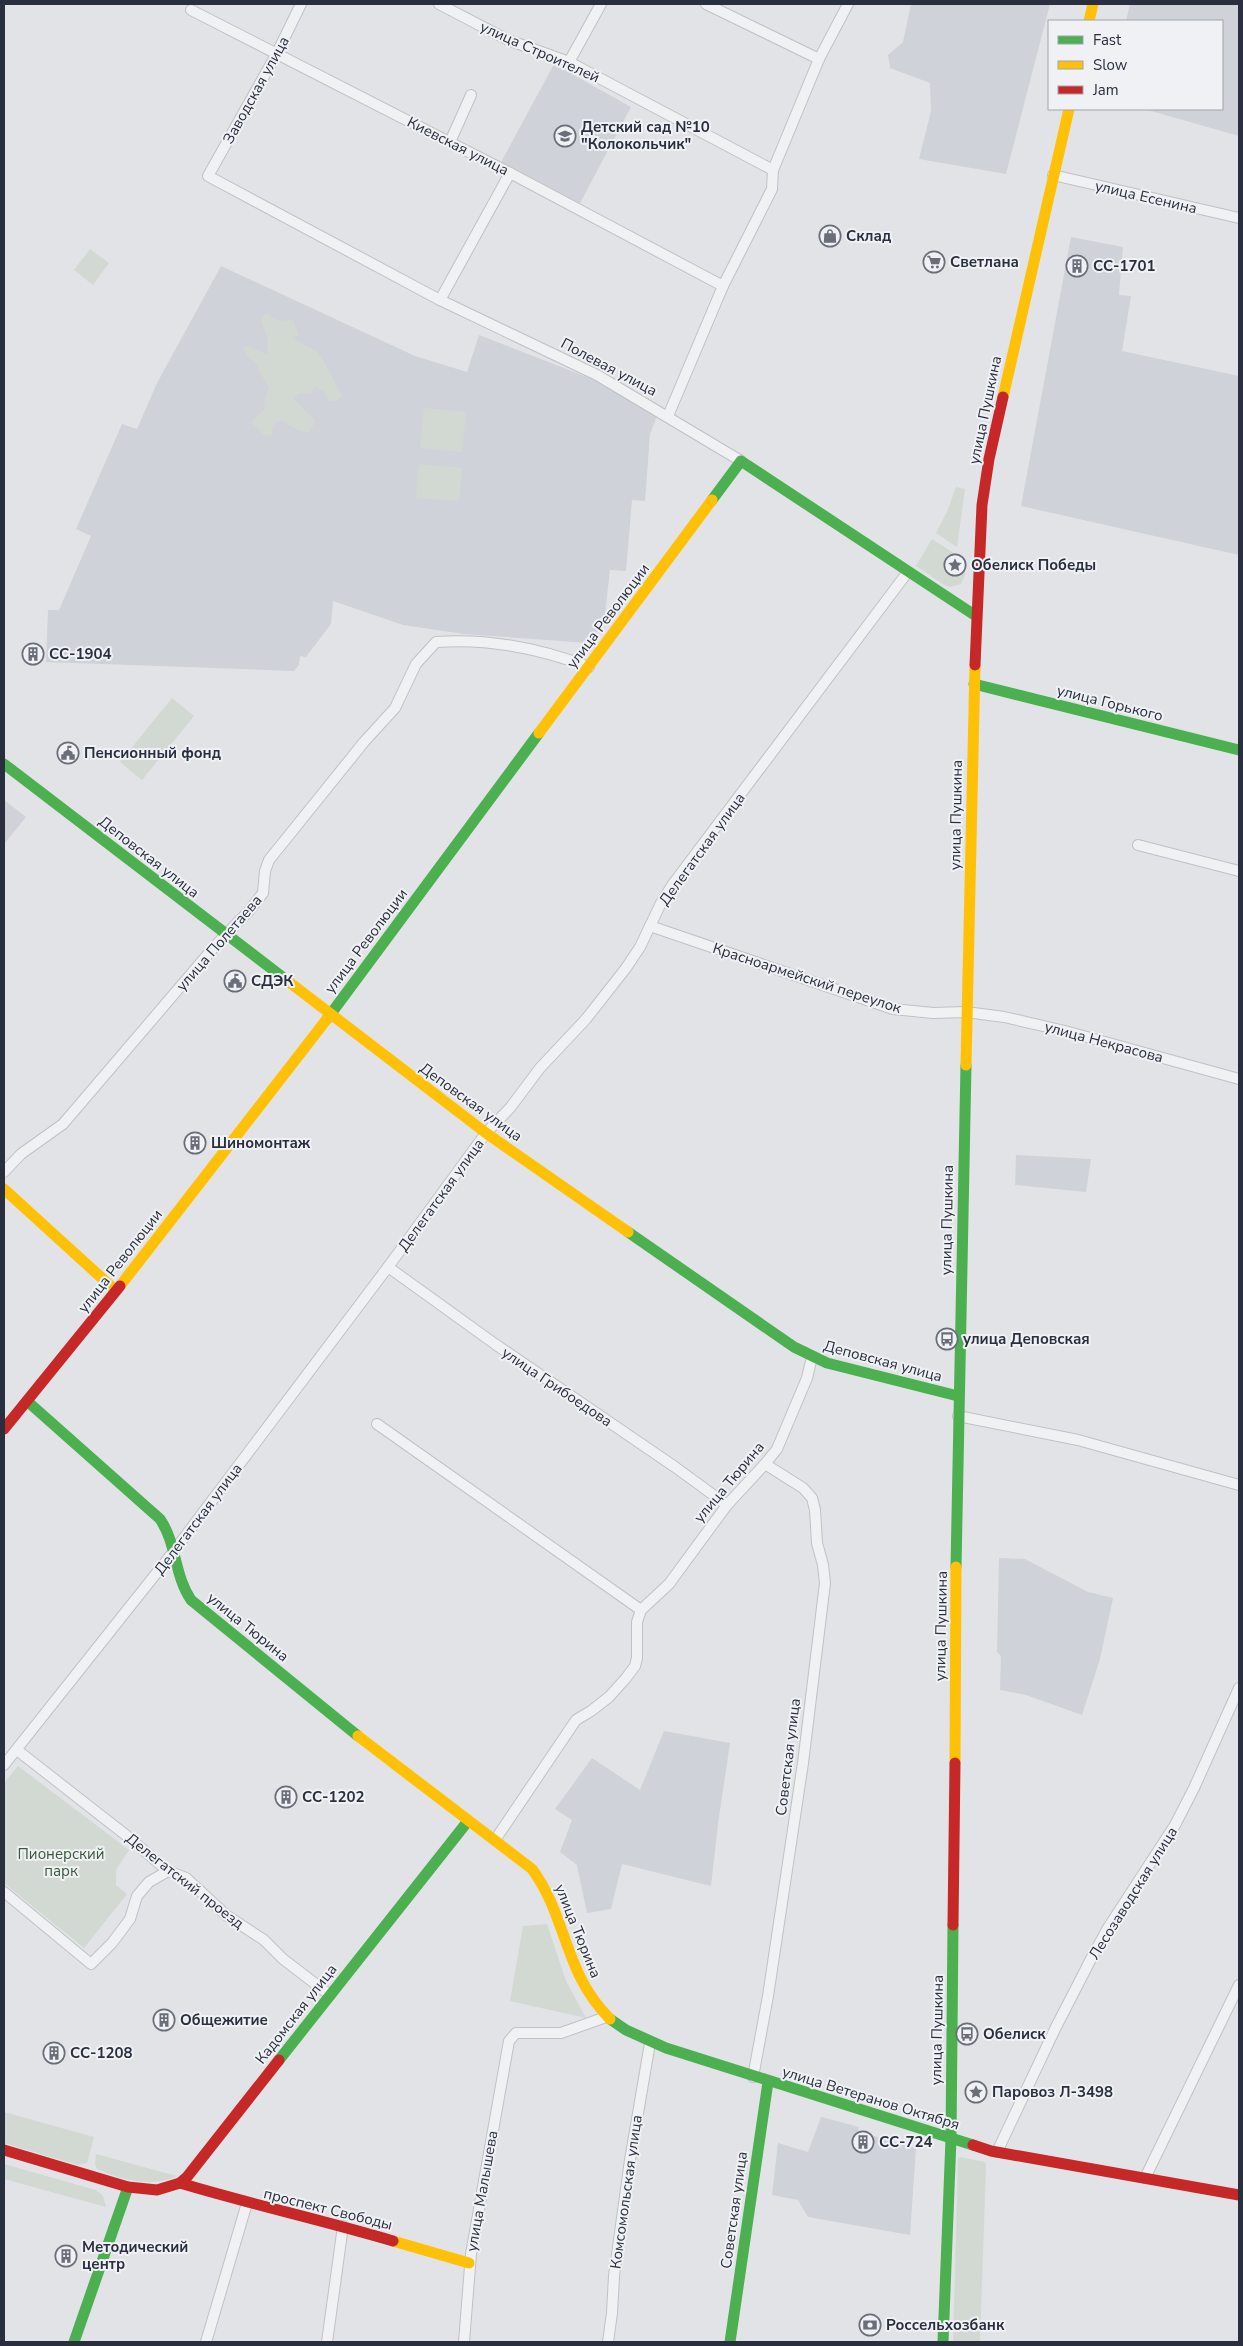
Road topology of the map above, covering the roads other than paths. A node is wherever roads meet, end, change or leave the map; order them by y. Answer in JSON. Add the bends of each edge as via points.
{"nodes":[{"id":1,"x":301,"y":4,"type":"edge"},
{"id":2,"x":439,"y":4,"type":"edge"},
{"id":3,"x":601,"y":4,"type":"edge"},
{"id":4,"x":706,"y":4,"type":"edge"},
{"id":5,"x":848,"y":4,"type":"edge"},
{"id":6,"x":1093,"y":4,"type":"edge"},
{"id":7,"x":191,"y":10,"type":"dead end"},
{"id":8,"x":1089,"y":20,"type":"edge"},
{"id":9,"x":276,"y":55,"type":"junction"},
{"id":10,"x":819,"y":59,"type":"junction"},
{"id":11,"x":569,"y":62,"type":"junction"},
{"id":12,"x":471,"y":95,"type":"dead end"},
{"id":13,"x":1068,"y":110,"type":"edge"},
{"id":14,"x":450,"y":142,"type":"junction"},
{"id":15,"x":773,"y":170,"type":"junction"},
{"id":16,"x":510,"y":173,"type":"junction"},
{"id":17,"x":1053,"y":175,"type":"junction"},
{"id":18,"x":208,"y":176,"type":"joint"},
{"id":19,"x":1239,"y":218,"type":"edge"},
{"id":20,"x":723,"y":286,"type":"junction"},
{"id":21,"x":440,"y":300,"type":"junction"},
{"id":22,"x":668,"y":416,"type":"junction"},
{"id":23,"x":741,"y":461,"type":"junction"},
{"id":24,"x":907,"y":573,"type":"junction"},
{"id":25,"x":976,"y":616,"type":"junction"},
{"id":26,"x":589,"y":667,"type":"junction"},
{"id":27,"x":974,"y":684,"type":"junction"},
{"id":28,"x":1239,"y":750,"type":"edge"},
{"id":29,"x":4,"y":764,"type":"edge"},
{"id":30,"x":1138,"y":845,"type":"dead end"},
{"id":31,"x":1239,"y":871,"type":"edge"},
{"id":32,"x":650,"y":926,"type":"junction"},
{"id":33,"x":226,"y":935,"type":"junction"},
{"id":34,"x":966,"y":1012,"type":"junction"},
{"id":35,"x":330,"y":1015,"type":"junction"},
{"id":36,"x":1239,"y":1079,"type":"edge"},
{"id":37,"x":486,"y":1133,"type":"junction"},
{"id":38,"x":4,"y":1172,"type":"edge"},
{"id":39,"x":4,"y":1189,"type":"edge"},
{"id":40,"x":388,"y":1267,"type":"junction"},
{"id":41,"x":116,"y":1291,"type":"junction"},
{"id":42,"x":812,"y":1357,"type":"junction"},
{"id":43,"x":958,"y":1396,"type":"junction"},
{"id":44,"x":27,"y":1401,"type":"junction"},
{"id":45,"x":958,"y":1416,"type":"junction"},
{"id":46,"x":377,"y":1424,"type":"dead end"},
{"id":47,"x":4,"y":1429,"type":"edge"},
{"id":48,"x":766,"y":1464,"type":"junction"},
{"id":49,"x":1239,"y":1485,"type":"edge"},
{"id":50,"x":727,"y":1505,"type":"junction"},
{"id":51,"x":174,"y":1551,"type":"junction"},
{"id":52,"x":641,"y":1610,"type":"junction"},
{"id":53,"x":1239,"y":1688,"type":"edge"},
{"id":54,"x":17,"y":1750,"type":"junction"},
{"id":55,"x":4,"y":1766,"type":"edge"},
{"id":56,"x":468,"y":1821,"type":"junction"},
{"id":57,"x":495,"y":1840,"type":"junction"},
{"id":58,"x":168,"y":1872,"type":"junction"},
{"id":59,"x":4,"y":1892,"type":"edge"},
{"id":60,"x":1239,"y":1985,"type":"edge"},
{"id":61,"x":330,"y":1995,"type":"junction"},
{"id":62,"x":606,"y":2017,"type":"junction"},
{"id":63,"x":650,"y":2042,"type":"junction"},
{"id":64,"x":753,"y":2077,"type":"junction"},
{"id":65,"x":768,"y":2082,"type":"junction"},
{"id":66,"x":951,"y":2139,"type":"junction"},
{"id":67,"x":4,"y":2150,"type":"edge"},
{"id":68,"x":998,"y":2152,"type":"junction"},
{"id":69,"x":1145,"y":2178,"type":"junction"},
{"id":70,"x":180,"y":2182,"type":"junction"},
{"id":71,"x":128,"y":2187,"type":"junction"},
{"id":72,"x":1239,"y":2195,"type":"edge"},
{"id":73,"x":247,"y":2203,"type":"junction"},
{"id":74,"x":343,"y":2226,"type":"junction"},
{"id":75,"x":469,"y":2263,"type":"junction"},
{"id":76,"x":74,"y":2342,"type":"edge"},
{"id":77,"x":206,"y":2342,"type":"edge"},
{"id":78,"x":328,"y":2342,"type":"edge"},
{"id":79,"x":464,"y":2342,"type":"edge"},
{"id":80,"x":608,"y":2342,"type":"edge"},
{"id":81,"x":730,"y":2342,"type":"edge"},
{"id":82,"x":943,"y":2342,"type":"edge"}],
"edges":[{"from":1,"to":9,"type":"street","name":"Заводская улица"},
{"from":2,"to":11,"type":"street","name":"улица Строителей","via":[[508,40]]},
{"from":3,"to":11,"type":"street"},
{"from":4,"to":10,"type":"street"},
{"from":5,"to":10,"type":"street"},
{"from":6,"to":8,"type":"street"},
{"from":7,"to":9,"type":"street","name":"Киевская улица"},
{"from":9,"to":14,"type":"street","name":"Киевская улица"},
{"from":9,"to":18,"type":"street","name":"Заводская улица"},
{"from":10,"to":15,"type":"street"},
{"from":11,"to":15,"type":"street","name":"улица Строителей"},
{"from":12,"to":14,"type":"street"},
{"from":13,"to":17,"type":"street","name":"улица Пушкина"},
{"from":14,"to":16,"type":"street","name":"Киевская улица"},
{"from":15,"to":20,"type":"street","via":[[772,189]]},
{"from":16,"to":20,"type":"street","name":"Киевская улица"},
{"from":16,"to":21,"type":"street"},
{"from":17,"to":19,"type":"street","name":"улица Есенина"},
{"from":17,"to":25,"type":"street","name":"улица Пушкина","via":[[989,459],[982,505]]},
{"from":18,"to":21,"type":"street","name":"Полевая улица"},
{"from":20,"to":22,"type":"street"},
{"from":21,"to":22,"type":"street","name":"Полевая улица","via":[[597,375]]},
{"from":22,"to":23,"type":"street","name":"Полевая улица"},
{"from":23,"to":24,"type":"street","name":"Полевая улица"},
{"from":23,"to":26,"type":"street","name":"улица Революции"},
{"from":24,"to":25,"type":"street","name":"Полевая улица"},
{"from":24,"to":32,"type":"street","name":"Делегатская улица","via":[[673,884]]},
{"from":25,"to":27,"type":"street","name":"улица Пушкина"},
{"from":26,"to":33,"type":"street","name":"улица Полетаева","via":[[538,650],[459,640],[436,642],[416,664],[395,708],[269,860],[263,893]]},
{"from":26,"to":35,"type":"street","name":"улица Революции"},
{"from":27,"to":28,"type":"street","name":"улица Горького"},
{"from":27,"to":34,"type":"street","name":"улица Пушкина"},
{"from":29,"to":33,"type":"street","name":"Деповская улица"},
{"from":30,"to":31,"type":"street"},
{"from":32,"to":34,"type":"street","name":"Красноармейский переулок","via":[[893,1009]]},
{"from":32,"to":37,"type":"street","name":"Делегатская улица","via":[[626,968],[586,1019]]},
{"from":33,"to":35,"type":"street","name":"Деповская улица"},
{"from":33,"to":38,"type":"street","name":"улица Полетаева","via":[[63,1124],[21,1154]]},
{"from":34,"to":36,"type":"street","name":"улица Некрасова","via":[[1065,1030]]},
{"from":34,"to":43,"type":"street","name":"улица Пушкина"},
{"from":35,"to":37,"type":"street","name":"Деповская улица"},
{"from":35,"to":41,"type":"street","name":"улица Революции"},
{"from":37,"to":40,"type":"street","name":"Делегатская улица"},
{"from":37,"to":42,"type":"street","name":"Деповская улица"},
{"from":39,"to":41,"type":"street"},
{"from":40,"to":50,"type":"street","name":"улица Грибоедова"},
{"from":40,"to":51,"type":"street","name":"Делегатская улица"},
{"from":41,"to":44,"type":"street","name":"улица Революции"},
{"from":42,"to":43,"type":"street","name":"Деповская улица"},
{"from":42,"to":48,"type":"street","name":"улица Тюрина","via":[[788,1423]]},
{"from":43,"to":45,"type":"street","name":"улица Пушкина"},
{"from":44,"to":47,"type":"street","name":"улица Революции"},
{"from":44,"to":51,"type":"street","name":"улица Тюрина","via":[[160,1518]]},
{"from":45,"to":49,"type":"street","via":[[1078,1440]]},
{"from":45,"to":66,"type":"street","name":"улица Пушкина"},
{"from":46,"to":52,"type":"street"},
{"from":48,"to":50,"type":"street","name":"улица Тюрина"},
{"from":48,"to":64,"type":"street","name":"Советская улица","via":[[803,1488],[812,1498],[816,1543],[825,1583],[801,1782]]},
{"from":50,"to":52,"type":"street","name":"улица Тюрина","via":[[669,1584]]},
{"from":51,"to":54,"type":"street","name":"Делегатская улица"},
{"from":51,"to":56,"type":"street","name":"улица Тюрина","via":[[180,1584],[191,1600]]},
{"from":52,"to":57,"type":"street","via":[[637,1622],[635,1666],[609,1697],[576,1720]]},
{"from":53,"to":68,"type":"street","name":"Лесозаводская улица","via":[[1175,1825],[1100,1942]]},
{"from":54,"to":55,"type":"street","name":"Делегатская улица"},
{"from":54,"to":58,"type":"street","name":"Делегатский проезд"},
{"from":56,"to":57,"type":"street","name":"улица Тюрина"},
{"from":56,"to":61,"type":"street","name":"Кадомская улица"},
{"from":57,"to":62,"type":"street","name":"улица Тюрина","via":[[532,1869],[542,1882],[582,1985]]},
{"from":58,"to":59,"type":"street","via":[[148,1882],[138,1896],[130,1919],[91,1964]]},
{"from":58,"to":61,"type":"street","name":"Делегатский проезд","via":[[186,1878],[226,1915],[264,1940]]},
{"from":60,"to":69,"type":"street"},
{"from":61,"to":70,"type":"street","name":"Кадомская улица","via":[[188,2177]]},
{"from":62,"to":63,"type":"street","name":"улица Ветеранов Октября"},
{"from":62,"to":75,"type":"street","name":"улица Малышева","via":[[561,2032],[516,2033],[509,2041]]},
{"from":63,"to":64,"type":"street","name":"улица Ветеранов Октября"},
{"from":63,"to":80,"type":"street","name":"Комсомольская улица","via":[[628,2170]]},
{"from":64,"to":65,"type":"street","name":"улица Ветеранов Октября"},
{"from":65,"to":66,"type":"street","name":"улица Ветеранов Октября"},
{"from":65,"to":81,"type":"street","name":"Советская улица"},
{"from":66,"to":68,"type":"street","name":"улица Ветеранов Октября"},
{"from":66,"to":82,"type":"street","name":"улица Пушкина"},
{"from":67,"to":71,"type":"street"},
{"from":68,"to":69,"type":"street","name":"улица Ветеранов Октября"},
{"from":69,"to":72,"type":"street","name":"улица Ветеранов Октября"},
{"from":70,"to":71,"type":"street","name":"Кадомская улица","via":[[157,2190]]},
{"from":70,"to":73,"type":"street","name":"проспект Свободы"},
{"from":71,"to":76,"type":"street"},
{"from":73,"to":74,"type":"street","name":"проспект Свободы"},
{"from":73,"to":77,"type":"street"},
{"from":74,"to":75,"type":"street","name":"проспект Свободы"},
{"from":74,"to":78,"type":"street"},
{"from":75,"to":79,"type":"street","name":"улица Малышева"}]}
